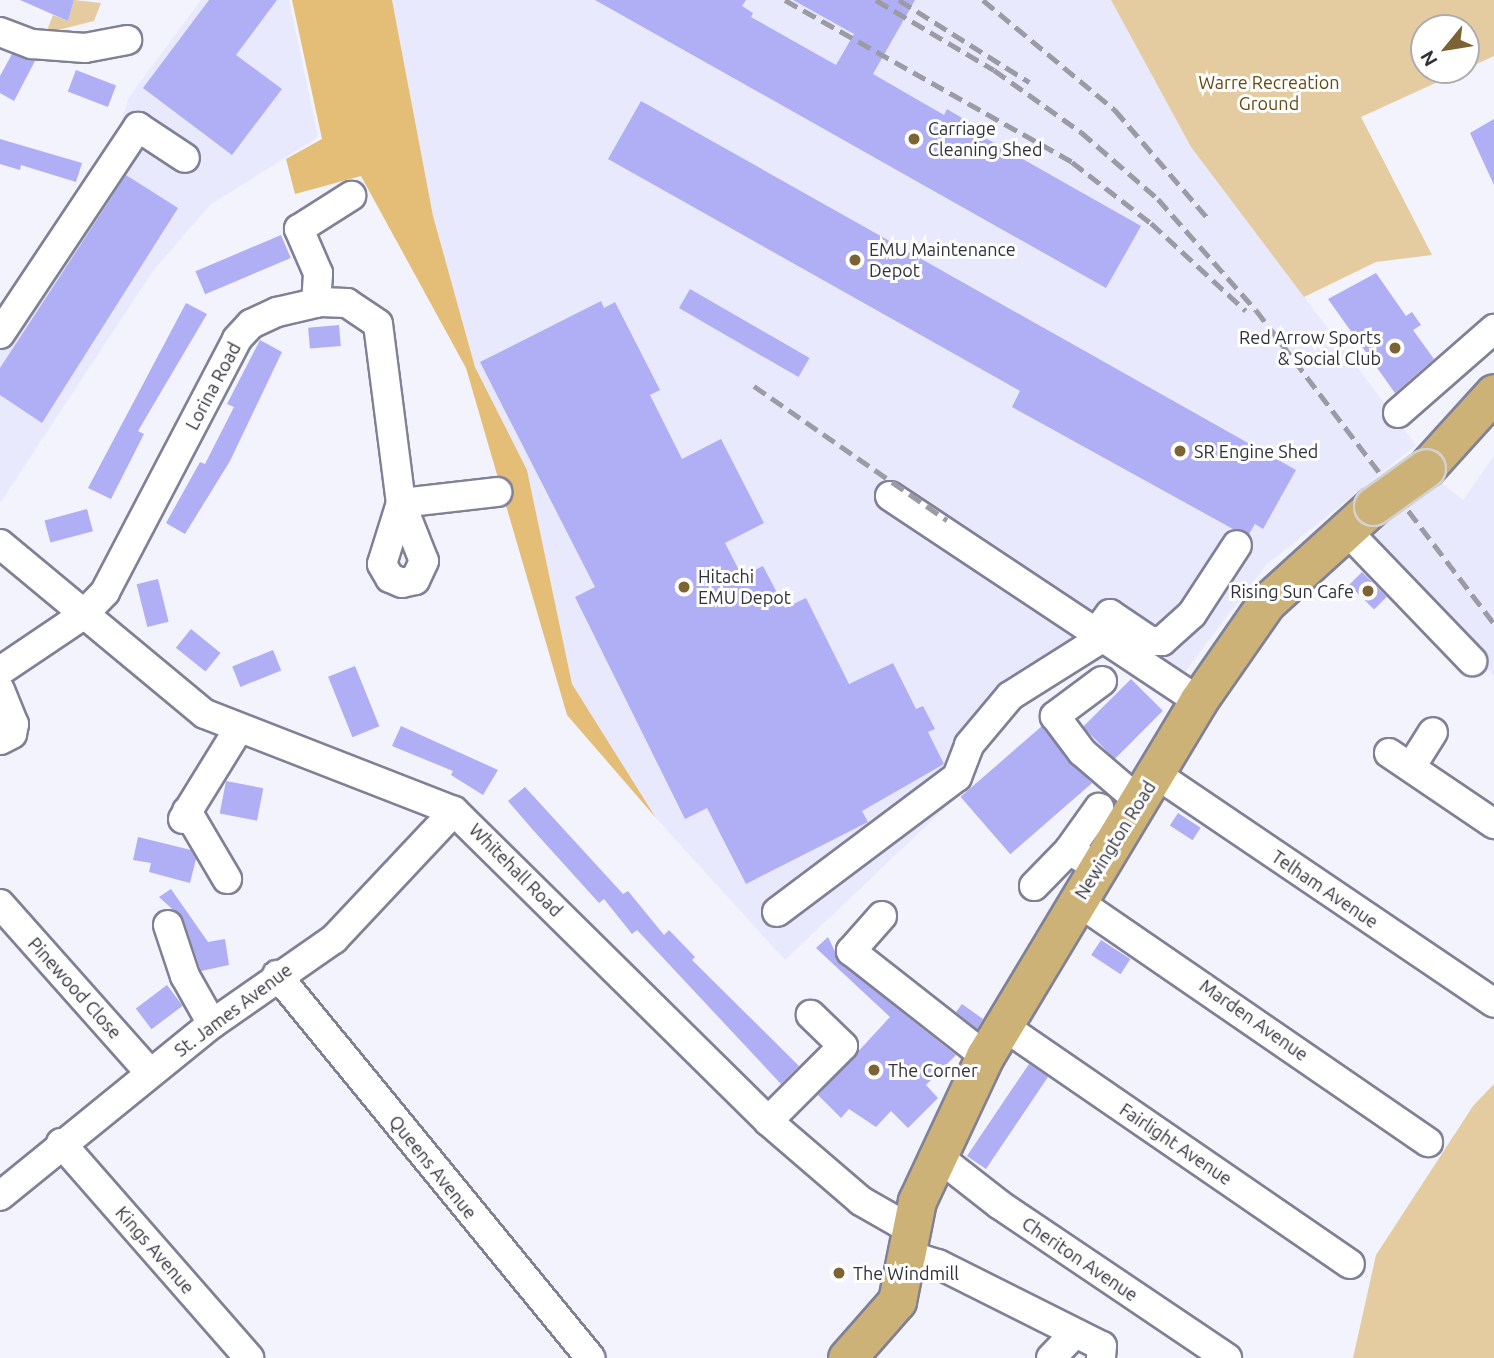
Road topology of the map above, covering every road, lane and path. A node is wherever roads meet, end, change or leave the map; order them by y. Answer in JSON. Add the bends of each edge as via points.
{"nodes":[{"id":1,"x":0,"y":32,"type":"edge"},
{"id":2,"x":127,"y":40,"type":"dead end"},
{"id":3,"x":184,"y":158,"type":"dead end"},
{"id":4,"x":351,"y":196,"type":"dead end"},
{"id":5,"x":316,"y":303,"type":"junction"},
{"id":6,"x":1494,"y":328,"type":"edge"},
{"id":7,"x":0,"y":334,"type":"edge"},
{"id":8,"x":1494,"y":393,"type":"edge"},
{"id":9,"x":1398,"y":413,"type":"dead end"},
{"id":10,"x":496,"y":492,"type":"dead end"},
{"id":11,"x":890,"y":496,"type":"dead end"},
{"id":12,"x":1344,"y":528,"type":"junction"},
{"id":13,"x":0,"y":544,"type":"edge"},
{"id":14,"x":1237,"y":545,"type":"dead end"},
{"id":15,"x":83,"y":615,"type":"junction"},
{"id":16,"x":1099,"y":636,"type":"junction"},
{"id":17,"x":1472,"y":661,"type":"dead end"},
{"id":18,"x":0,"y":671,"type":"edge"},
{"id":19,"x":1102,"y":681,"type":"dead end"},
{"id":20,"x":0,"y":690,"type":"edge"},
{"id":21,"x":1198,"y":701,"type":"junction"},
{"id":22,"x":238,"y":730,"type":"junction"},
{"id":23,"x":1433,"y":732,"type":"dead end"},
{"id":24,"x":0,"y":740,"type":"edge"},
{"id":25,"x":1147,"y":788,"type":"junction"},
{"id":26,"x":1099,"y":808,"type":"dead end"},
{"id":27,"x":454,"y":811,"type":"junction"},
{"id":28,"x":1494,"y":824,"type":"edge"},
{"id":29,"x":1083,"y":858,"type":"junction"},
{"id":30,"x":227,"y":879,"type":"dead end"},
{"id":31,"x":1034,"y":886,"type":"dead end"},
{"id":32,"x":1077,"y":901,"type":"junction"},
{"id":33,"x":0,"y":904,"type":"edge"},
{"id":34,"x":777,"y":912,"type":"dead end"},
{"id":35,"x":882,"y":916,"type":"dead end"},
{"id":36,"x":168,"y":925,"type":"dead end"},
{"id":37,"x":276,"y":975,"type":"junction"},
{"id":38,"x":1494,"y":1003,"type":"edge"},
{"id":39,"x":811,"y":1015,"type":"dead end"},
{"id":40,"x":212,"y":1024,"type":"junction"},
{"id":41,"x":1003,"y":1025,"type":"junction"},
{"id":42,"x":985,"y":1056,"type":"junction"},
{"id":43,"x":150,"y":1073,"type":"junction"},
{"id":44,"x":768,"y":1121,"type":"junction"},
{"id":45,"x":1428,"y":1142,"type":"dead end"},
{"id":46,"x":61,"y":1143,"type":"junction"},
{"id":47,"x":936,"y":1155,"type":"junction"},
{"id":48,"x":0,"y":1196,"type":"edge"},
{"id":49,"x":909,"y":1242,"type":"junction"},
{"id":50,"x":1350,"y":1264,"type":"dead end"},
{"id":51,"x":1074,"y":1334,"type":"junction"},
{"id":52,"x":249,"y":1358,"type":"edge"},
{"id":53,"x":590,"y":1358,"type":"edge"},
{"id":54,"x":847,"y":1358,"type":"edge"},
{"id":55,"x":1051,"y":1358,"type":"edge"},
{"id":56,"x":1101,"y":1358,"type":"edge"},
{"id":57,"x":1227,"y":1358,"type":"edge"}],
"edges":[{"from":1,"to":2,"type":"street","via":[[32,44],[85,48]]},
{"from":3,"to":7,"type":"street","via":[[138,127]]},
{"from":4,"to":5,"type":"street","via":[[299,229],[318,273]]},
{"from":5,"to":10,"type":"street","name":"Lorina Road","via":[[347,303],[378,324],[401,503]]},
{"from":5,"to":15,"type":"street","name":"Lorina Road","via":[[277,312],[251,324],[237,339],[105,592]]},
{"from":6,"to":9,"type":"street"},
{"from":8,"to":12,"type":"main road","name":"Newington Road","bridge":true,"via":[[1426,468]]},
{"from":11,"to":16,"type":"street"},
{"from":12,"to":17,"type":"street"},
{"from":12,"to":21,"type":"main road","name":"Newington Road","via":[[1266,603]]},
{"from":13,"to":15,"type":"street","name":"Whitehall Road"},
{"from":14,"to":16,"type":"street","via":[[1192,614],[1162,641],[1150,641],[1110,614]]},
{"from":15,"to":18,"type":"street","name":"Lorina Road"},
{"from":15,"to":22,"type":"street","name":"Whitehall Road","via":[[172,690]]},
{"from":16,"to":21,"type":"street"},
{"from":16,"to":34,"type":"street","via":[[1010,696],[969,744],[957,777]]},
{"from":19,"to":25,"type":"street","name":"Telham Avenue","via":[[1055,716],[1082,752]]},
{"from":20,"to":24,"type":"street","via":[[14,724],[12,734]]},
{"from":21,"to":25,"type":"main road","name":"Newington Road"},
{"from":22,"to":27,"type":"street","name":"Whitehall Road"},
{"from":22,"to":30,"type":"street","via":[[185,815]]},
{"from":23,"to":28,"type":"street","via":[[1400,760]]},
{"from":25,"to":29,"type":"main road","name":"Newington Road"},
{"from":25,"to":38,"type":"street","name":"Telham Avenue"},
{"from":26,"to":29,"type":"street"},
{"from":27,"to":37,"type":"street","name":"St. James Avenue","via":[[334,939]]},
{"from":27,"to":44,"type":"street","name":"Whitehall Road"},
{"from":29,"to":31,"type":"street"},
{"from":29,"to":32,"type":"main road","name":"Newington Road"},
{"from":32,"to":41,"type":"main road","name":"Newington Road"},
{"from":32,"to":45,"type":"street","name":"Marden Avenue"},
{"from":33,"to":43,"type":"street","name":"Pinewood Close"},
{"from":35,"to":42,"type":"street","via":[[851,951]]},
{"from":36,"to":40,"type":"street","via":[[185,976]]},
{"from":37,"to":40,"type":"street","name":"St. James Avenue"},
{"from":37,"to":53,"type":"street","name":"Queens Avenue"},
{"from":39,"to":44,"type":"street","via":[[842,1046]]},
{"from":40,"to":43,"type":"street","name":"St. James Avenue"},
{"from":41,"to":42,"type":"main road","name":"Newington Road"},
{"from":41,"to":50,"type":"street","name":"Fairlight Avenue"},
{"from":42,"to":47,"type":"main road","name":"Newington Road"},
{"from":43,"to":46,"type":"street","name":"St. James Avenue"},
{"from":44,"to":49,"type":"street","name":"Whitehall Road"},
{"from":46,"to":48,"type":"street","name":"St. James Avenue"},
{"from":46,"to":52,"type":"street","name":"Kings Avenue"},
{"from":47,"to":49,"type":"main road","name":"Newington Road"},
{"from":47,"to":57,"type":"street","name":"Cheriton Avenue","via":[[1000,1205]]},
{"from":49,"to":51,"type":"street","name":"Whitehall Road"},
{"from":49,"to":54,"type":"main road","name":"Newington Road","via":[[893,1308]]},
{"from":51,"to":55,"type":"street"},
{"from":51,"to":56,"type":"street","name":"Whitehall Road","via":[[1102,1346]]}]}
